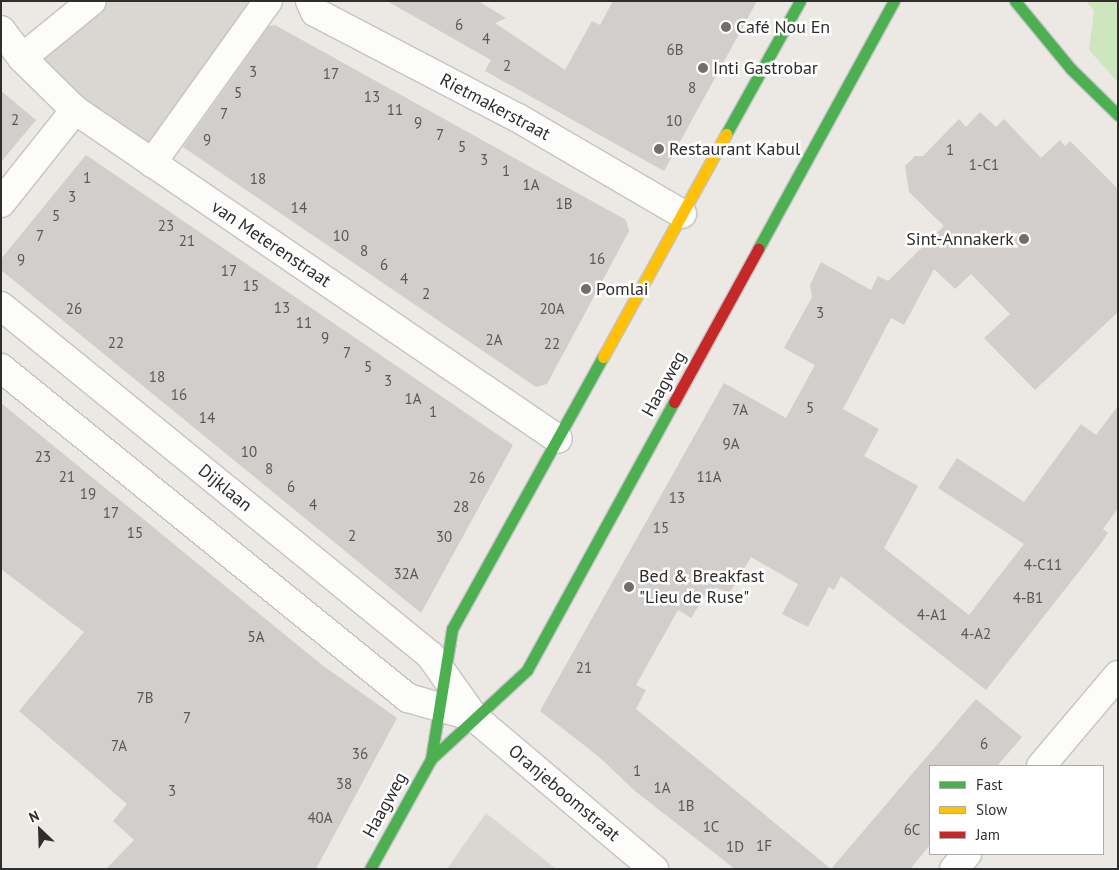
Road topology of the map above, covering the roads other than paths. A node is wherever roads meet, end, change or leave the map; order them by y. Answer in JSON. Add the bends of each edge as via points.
{"nodes":[{"id":1,"x":92,"y":1,"type":"edge"},
{"id":2,"x":268,"y":1,"type":"edge"},
{"id":3,"x":310,"y":1,"type":"edge"},
{"id":4,"x":800,"y":1,"type":"edge"},
{"id":5,"x":894,"y":1,"type":"edge"},
{"id":6,"x":1015,"y":1,"type":"edge"},
{"id":7,"x":1,"y":30,"type":"edge"},
{"id":8,"x":22,"y":58,"type":"junction"},
{"id":9,"x":75,"y":110,"type":"junction"},
{"id":10,"x":1118,"y":115,"type":"edge"},
{"id":11,"x":152,"y":163,"type":"junction"},
{"id":12,"x":1,"y":203,"type":"edge"},
{"id":13,"x":682,"y":214,"type":"junction"},
{"id":14,"x":1,"y":306,"type":"edge"},
{"id":15,"x":1,"y":368,"type":"edge"},
{"id":16,"x":558,"y":439,"type":"junction"},
{"id":17,"x":445,"y":675,"type":"junction"},
{"id":18,"x":1118,"y":675,"type":"edge"},
{"id":19,"x":439,"y":707,"type":"junction"},
{"id":20,"x":474,"y":718,"type":"junction"},
{"id":21,"x":431,"y":758,"type":"junction"},
{"id":22,"x":1042,"y":765,"type":"edge"},
{"id":23,"x":966,"y":855,"type":"edge"},
{"id":24,"x":370,"y":869,"type":"edge"},
{"id":25,"x":654,"y":869,"type":"edge"},
{"id":26,"x":954,"y":869,"type":"edge"}],
"edges":[{"from":1,"to":8,"type":"street"},
{"from":2,"to":11,"type":"street"},
{"from":3,"to":13,"type":"street","name":"Rietmakerstraat","via":[[315,12],[518,118]]},
{"from":4,"to":13,"type":"main road","name":"Haagweg"},
{"from":5,"to":20,"type":"main road","name":"Haagweg","via":[[527,670]]},
{"from":6,"to":10,"type":"main road","via":[[1071,69]]},
{"from":7,"to":8,"type":"street","name":"van Meterenstraat"},
{"from":8,"to":9,"type":"street","name":"van Meterenstraat"},
{"from":9,"to":11,"type":"street","name":"van Meterenstraat"},
{"from":9,"to":12,"type":"street"},
{"from":11,"to":16,"type":"street","name":"van Meterenstraat"},
{"from":13,"to":16,"type":"main road","name":"Haagweg"},
{"from":14,"to":17,"type":"street","name":"Dijklaan","via":[[430,655]]},
{"from":15,"to":19,"type":"street","via":[[408,698]]},
{"from":16,"to":17,"type":"main road","name":"Haagweg","via":[[452,629]]},
{"from":17,"to":19,"type":"main road","name":"Haagweg"},
{"from":17,"to":20,"type":"street","name":"Dijklaan"},
{"from":18,"to":22,"type":"street"},
{"from":19,"to":20,"type":"street"},
{"from":19,"to":21,"type":"main road","name":"Haagweg"},
{"from":20,"to":21,"type":"main road","name":"Haagweg"},
{"from":20,"to":25,"type":"street","name":"Oranjeboomstraat"},
{"from":21,"to":24,"type":"main road","name":"Haagweg"},
{"from":23,"to":26,"type":"street"}]}
